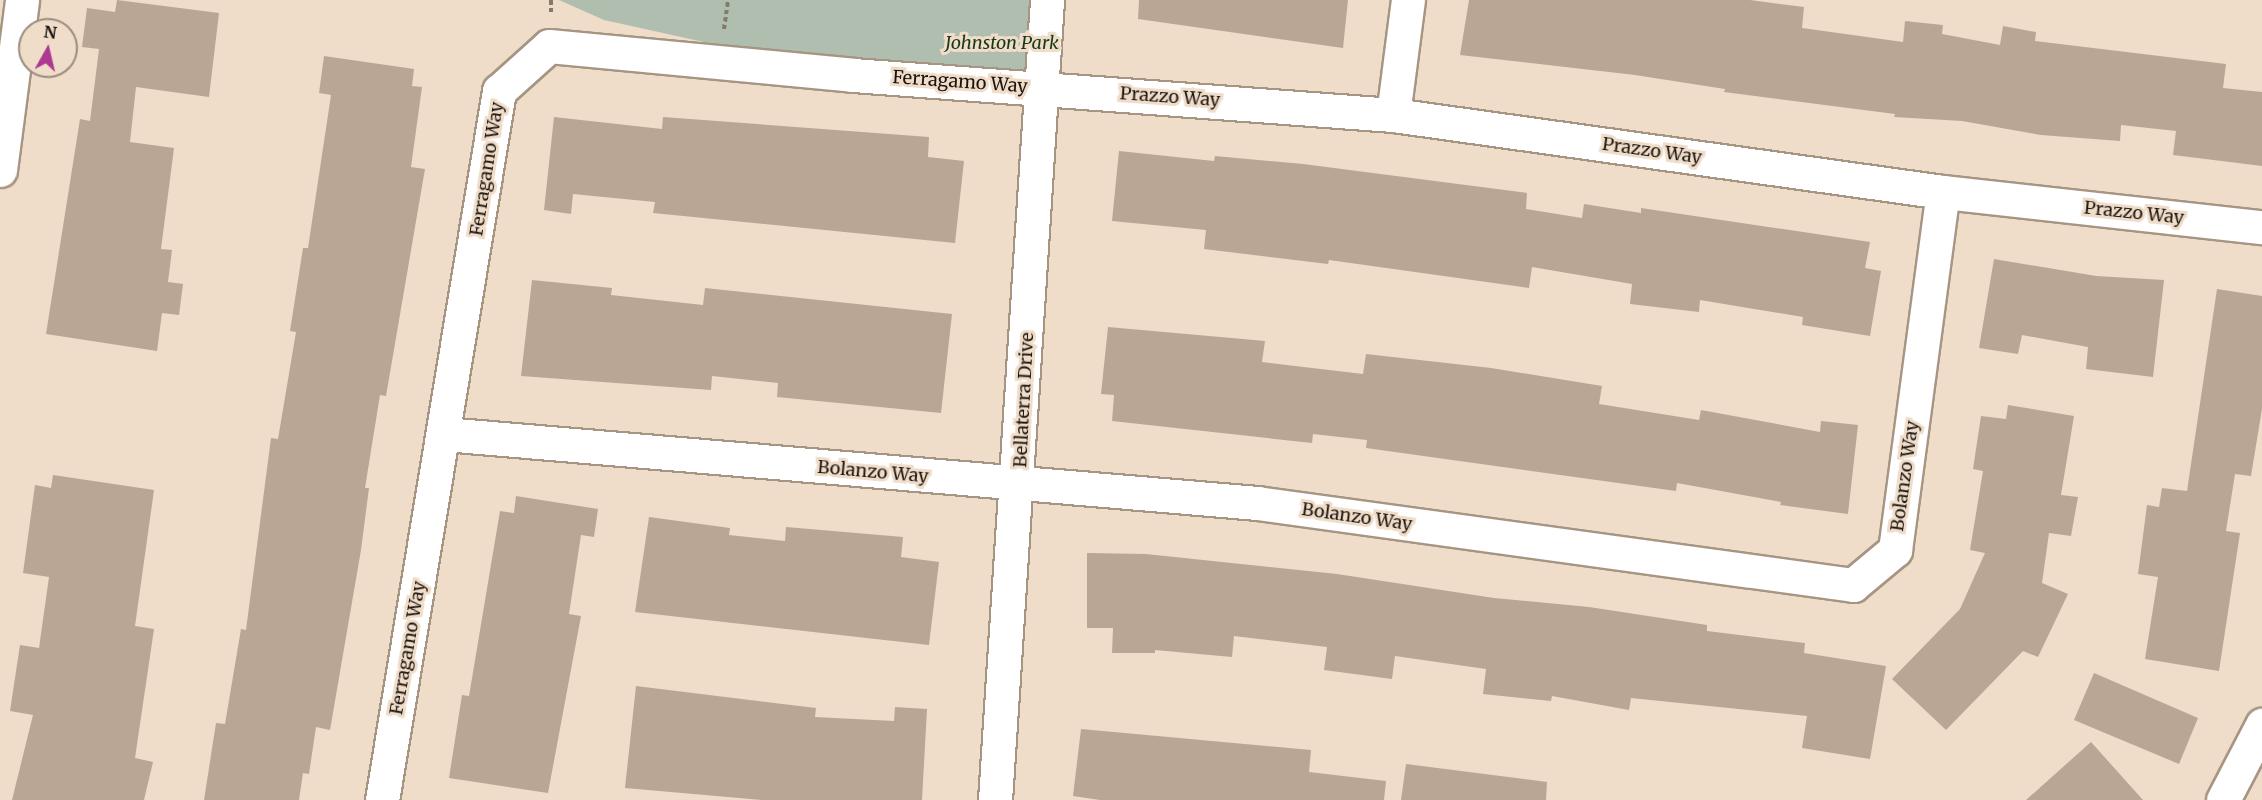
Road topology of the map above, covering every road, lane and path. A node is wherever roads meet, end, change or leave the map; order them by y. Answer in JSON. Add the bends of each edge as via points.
{"nodes":[{"id":1,"x":1047,"y":0,"type":"edge"},
{"id":2,"x":1408,"y":0,"type":"edge"},
{"id":3,"x":14,"y":8,"type":"edge"},
{"id":4,"x":1042,"y":87,"type":"junction"},
{"id":5,"x":1393,"y":114,"type":"junction"},
{"id":6,"x":0,"y":170,"type":"edge"},
{"id":7,"x":1943,"y":192,"type":"junction"},
{"id":8,"x":2262,"y":227,"type":"edge"},
{"id":9,"x":444,"y":434,"type":"junction"},
{"id":10,"x":1019,"y":485,"type":"junction"},
{"id":11,"x":2262,"y":725,"type":"edge"},
{"id":12,"x":382,"y":800,"type":"edge"},
{"id":13,"x":995,"y":800,"type":"edge"},
{"id":14,"x":2223,"y":800,"type":"edge"}],
"edges":[{"from":1,"to":4,"type":"street","name":"Bellaterra Drive"},
{"from":2,"to":5,"type":"street"},
{"from":3,"to":6,"type":"street"},
{"from":4,"to":5,"type":"street","name":"Prazzo Way"},
{"from":4,"to":9,"type":"street","name":"Ferragamo Way","via":[[853,75],[549,46],[499,91]]},
{"from":4,"to":10,"type":"street","name":"Bellaterra Drive"},
{"from":5,"to":7,"type":"street","name":"Prazzo Way"},
{"from":7,"to":8,"type":"street","name":"Prazzo Way"},
{"from":7,"to":10,"type":"street","name":"Bolanzo Way","via":[[1895,550],[1852,585],[1257,503]]},
{"from":9,"to":10,"type":"street","name":"Bolanzo Way"},
{"from":9,"to":12,"type":"street","name":"Ferragamo Way"},
{"from":10,"to":13,"type":"street","name":"Bellaterra Drive"},
{"from":11,"to":14,"type":"street"}]}
